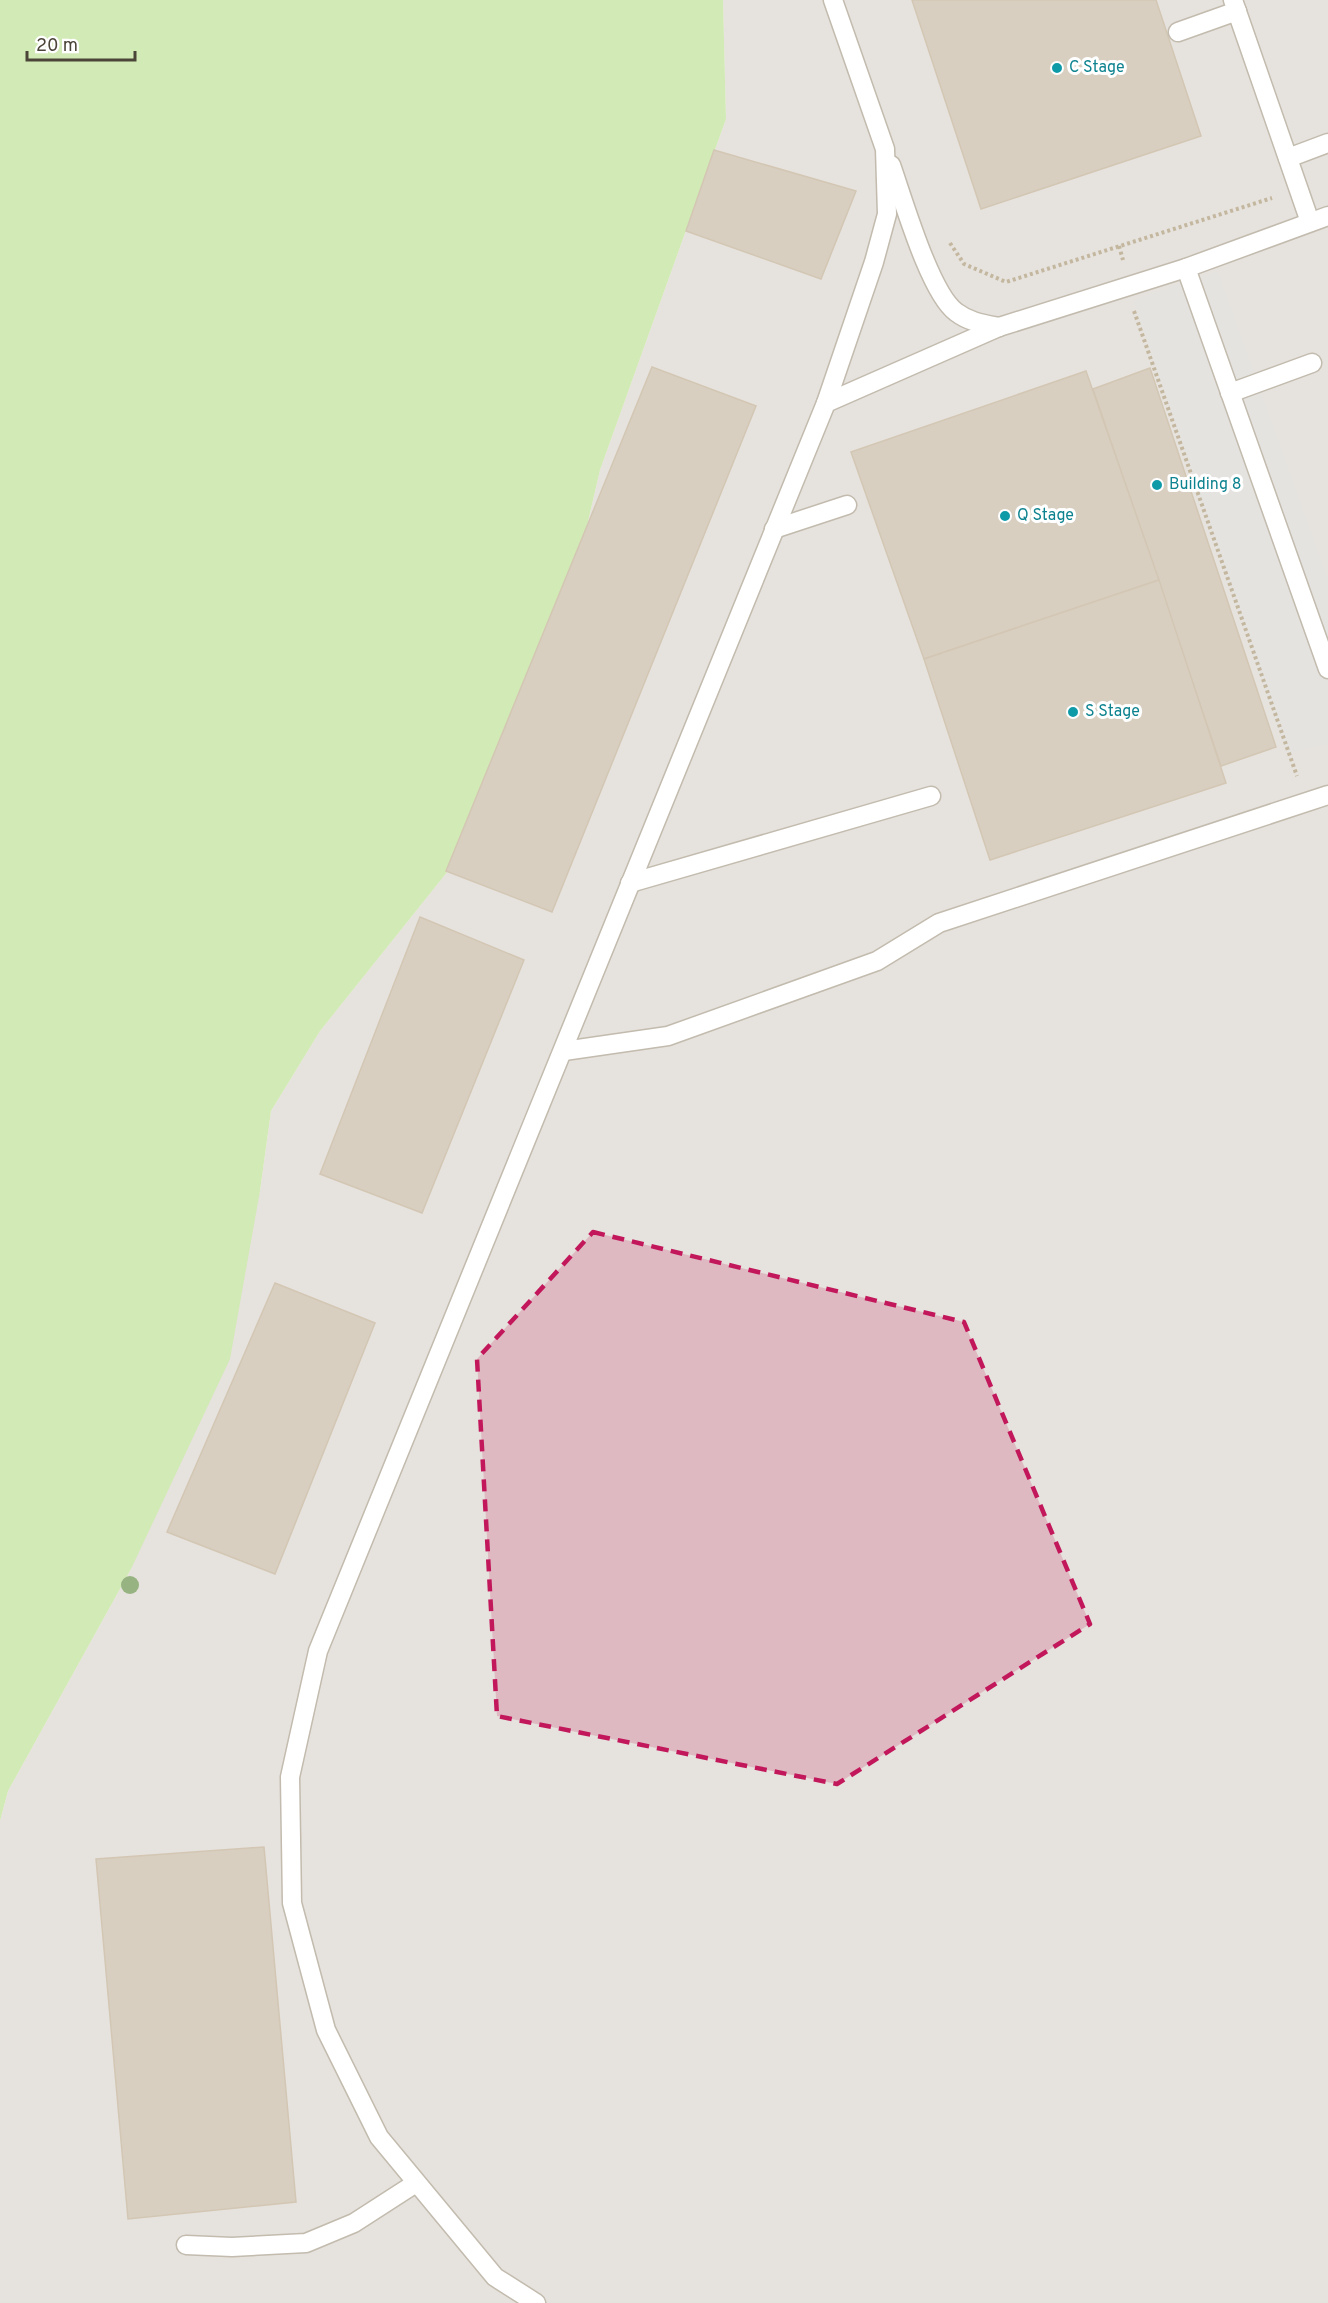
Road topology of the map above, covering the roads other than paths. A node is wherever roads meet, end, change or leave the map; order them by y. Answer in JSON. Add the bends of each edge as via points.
{"nodes":[{"id":1,"x":833,"y":0,"type":"edge"},
{"id":2,"x":1237,"y":4,"type":"edge"},
{"id":3,"x":1178,"y":32,"type":"dead end"},
{"id":4,"x":1328,"y":143,"type":"edge"},
{"id":5,"x":885,"y":149,"type":"junction"},
{"id":6,"x":1288,"y":158,"type":"junction"},
{"id":7,"x":1328,"y":216,"type":"edge"},
{"id":8,"x":1310,"y":222,"type":"junction"},
{"id":9,"x":1186,"y":268,"type":"junction"},
{"id":10,"x":999,"y":327,"type":"junction"},
{"id":11,"x":1312,"y":363,"type":"dead end"},
{"id":12,"x":1230,"y":393,"type":"junction"},
{"id":13,"x":826,"y":404,"type":"junction"},
{"id":14,"x":847,"y":506,"type":"dead end"},
{"id":15,"x":774,"y":529,"type":"junction"},
{"id":16,"x":1328,"y":669,"type":"edge"},
{"id":17,"x":1328,"y":795,"type":"edge"},
{"id":18,"x":931,"y":796,"type":"dead end"},
{"id":19,"x":630,"y":883,"type":"junction"},
{"id":20,"x":564,"y":1051,"type":"junction"},
{"id":21,"x":416,"y":2183,"type":"junction"},
{"id":22,"x":186,"y":2245,"type":"dead end"},
{"id":23,"x":536,"y":2303,"type":"edge"}],
"edges":[{"from":1,"to":5,"type":"lane"},
{"from":2,"to":3,"type":"lane"},
{"from":2,"to":6,"type":"lane"},
{"from":4,"to":6,"type":"lane"},
{"from":5,"to":10,"type":"lane","via":[[936,289],[954,311],[974,323]]},
{"from":5,"to":13,"type":"lane","via":[[887,214]]},
{"from":6,"to":8,"type":"lane"},
{"from":7,"to":8,"type":"lane"},
{"from":8,"to":9,"type":"lane"},
{"from":9,"to":10,"type":"lane"},
{"from":9,"to":12,"type":"lane"},
{"from":10,"to":13,"type":"lane"},
{"from":11,"to":12,"type":"lane"},
{"from":12,"to":16,"type":"lane"},
{"from":13,"to":15,"type":"lane"},
{"from":14,"to":15,"type":"lane"},
{"from":15,"to":19,"type":"lane"},
{"from":17,"to":20,"type":"lane","via":[[939,923],[878,961],[668,1036]]},
{"from":18,"to":19,"type":"lane"},
{"from":19,"to":20,"type":"lane"},
{"from":20,"to":21,"type":"lane","via":[[318,1651],[290,1777],[292,1903],[326,2031],[379,2137]]},
{"from":21,"to":22,"type":"lane","via":[[354,2223],[306,2243]]},
{"from":21,"to":23,"type":"lane","via":[[495,2277]]}]}
